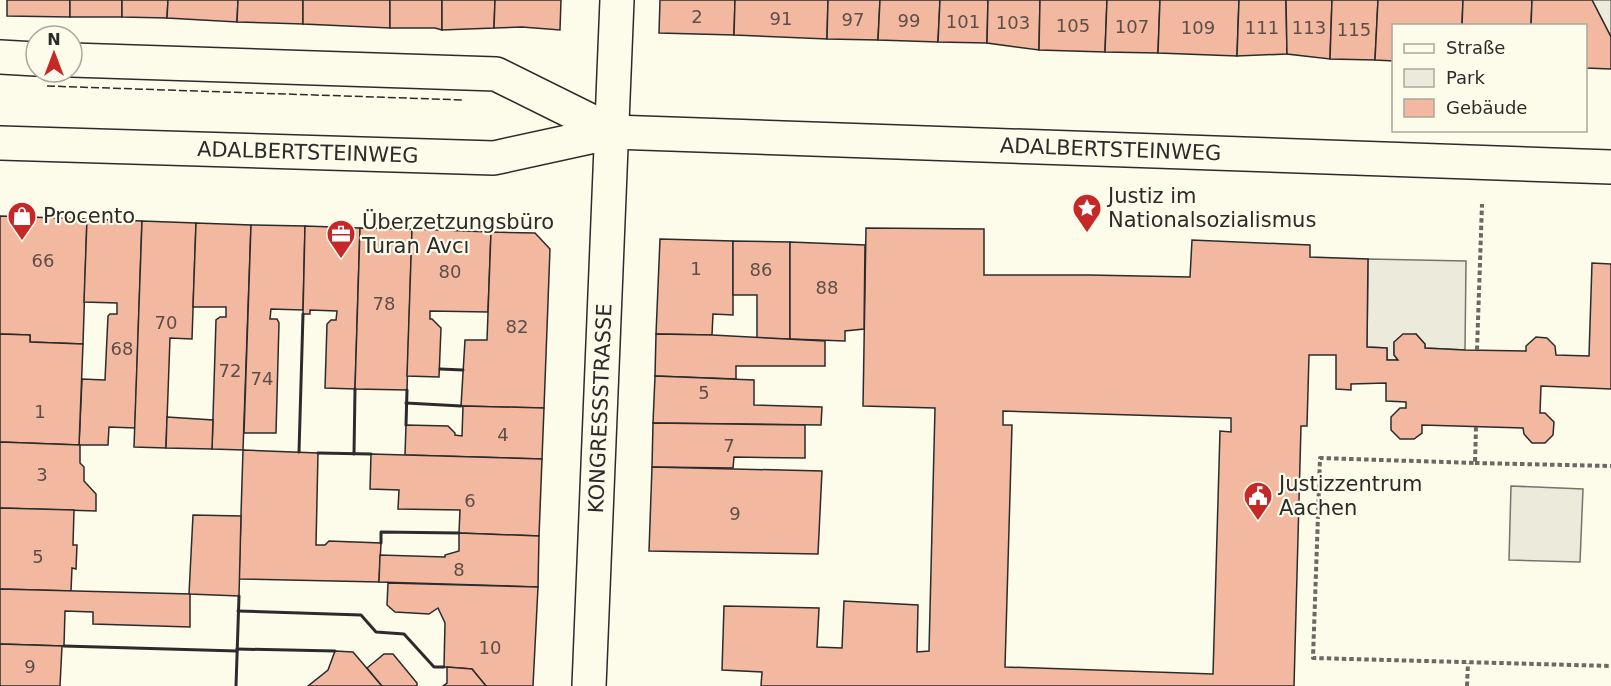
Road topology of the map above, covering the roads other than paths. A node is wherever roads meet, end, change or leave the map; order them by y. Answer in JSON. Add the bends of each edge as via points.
{"nodes":[{"id":1,"x":618,"y":0,"type":"edge"},
{"id":2,"x":0,"y":57,"type":"edge"},
{"id":3,"x":24,"y":58,"type":"edge"},
{"id":4,"x":84,"y":60,"type":"edge"},
{"id":5,"x":613,"y":132,"type":"junction"},
{"id":6,"x":0,"y":142,"type":"edge"},
{"id":7,"x":1611,"y":166,"type":"edge"},
{"id":8,"x":589,"y":686,"type":"edge"}],
"edges":[{"from":1,"to":5,"type":"main road","name":"KONGRESSSTRASSE"},
{"from":2,"to":3,"type":"main road"},
{"from":4,"to":5,"type":"main road","name":"ADALBERTSTEINWEG","via":[[496,74]]},
{"from":5,"to":6,"type":"main road","name":"ADALBERTSTEINWEG","via":[[494,158]]},
{"from":5,"to":7,"type":"main road","name":"ADALBERTSTEINWEG"},
{"from":5,"to":8,"type":"main road","name":"KONGRESSSTRASSE"}]}
